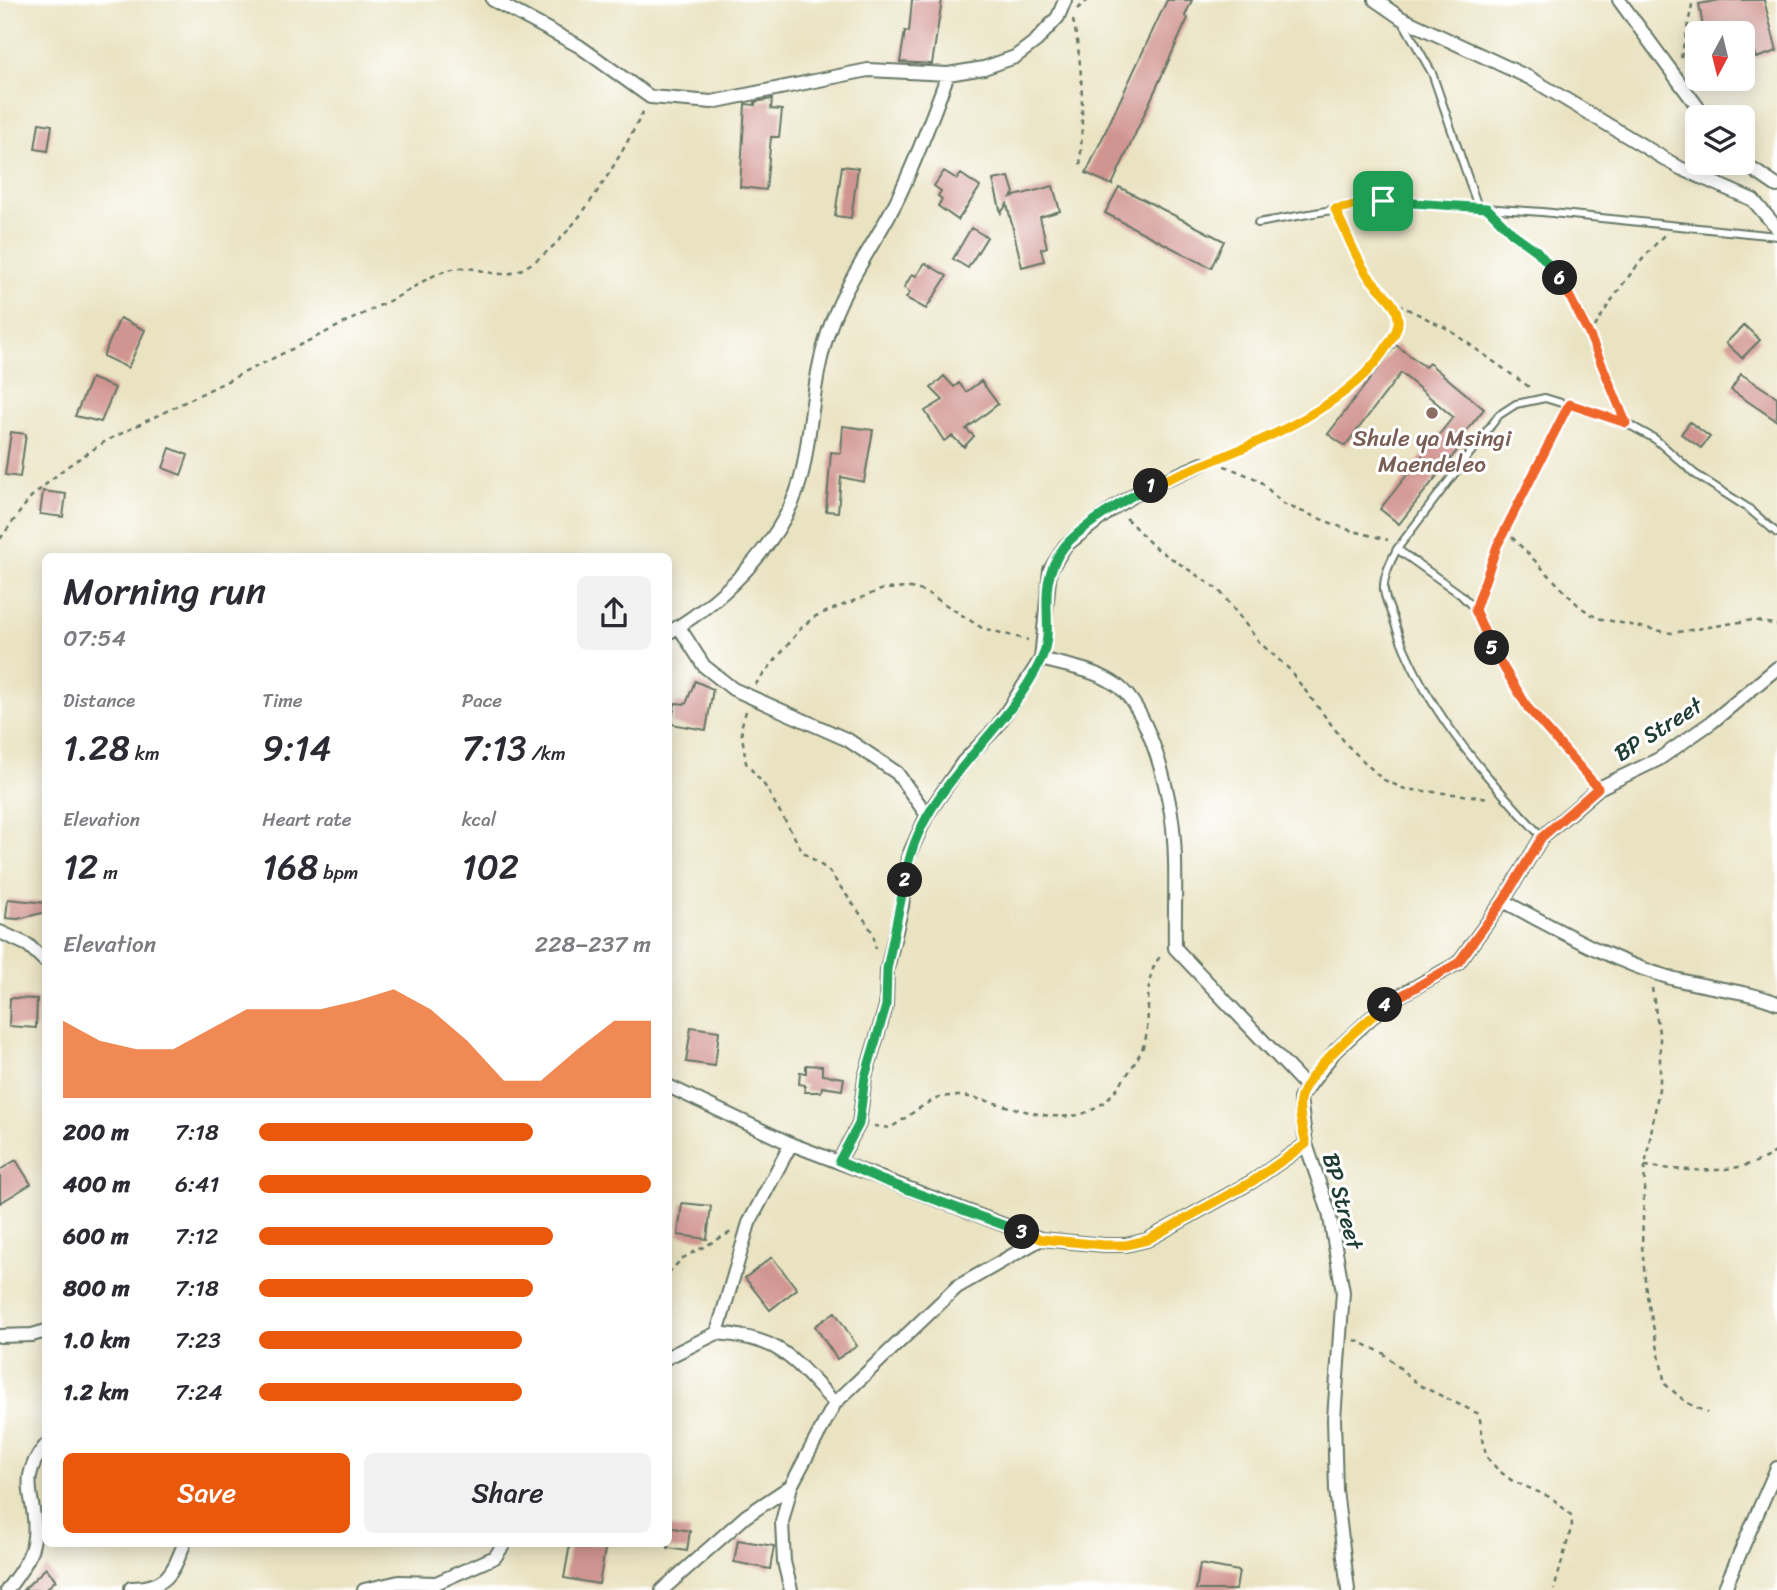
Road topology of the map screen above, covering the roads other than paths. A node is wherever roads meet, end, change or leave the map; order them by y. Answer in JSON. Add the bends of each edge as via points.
{"nodes":[{"id":1,"x":494,"y":0,"type":"edge"},
{"id":2,"x":1065,"y":0,"type":"edge"},
{"id":3,"x":1375,"y":0,"type":"edge"},
{"id":4,"x":1619,"y":0,"type":"edge"},
{"id":5,"x":1401,"y":18,"type":"junction"},
{"id":6,"x":948,"y":74,"type":"junction"},
{"id":7,"x":1695,"y":105,"type":"edge"},
{"id":8,"x":1755,"y":171,"type":"edge"},
{"id":9,"x":1777,"y":186,"type":"edge"},
{"id":10,"x":1478,"y":208,"type":"junction"},
{"id":11,"x":1258,"y":223,"type":"dead end"},
{"id":12,"x":1777,"y":228,"type":"edge"},
{"id":13,"x":1777,"y":236,"type":"edge"},
{"id":14,"x":1202,"y":464,"type":"dead end"},
{"id":15,"x":1777,"y":533,"type":"edge"},
{"id":16,"x":1399,"y":547,"type":"junction"},
{"id":17,"x":674,"y":630,"type":"edge"},
{"id":18,"x":1041,"y":659,"type":"junction"},
{"id":19,"x":1777,"y":668,"type":"edge"},
{"id":20,"x":1598,"y":788,"type":"junction"},
{"id":21,"x":927,"y":815,"type":"junction"},
{"id":22,"x":1542,"y":837,"type":"junction"},
{"id":23,"x":1503,"y":901,"type":"junction"},
{"id":24,"x":0,"y":932,"type":"edge"},
{"id":25,"x":42,"y":958,"type":"edge"},
{"id":26,"x":1777,"y":1003,"type":"edge"},
{"id":27,"x":1306,"y":1086,"type":"junction"},
{"id":28,"x":672,"y":1088,"type":"edge"},
{"id":29,"x":791,"y":1144,"type":"junction"},
{"id":30,"x":1306,"y":1144,"type":"junction"},
{"id":31,"x":839,"y":1161,"type":"junction"},
{"id":32,"x":1041,"y":1239,"type":"junction"},
{"id":33,"x":42,"y":1332,"type":"edge"},
{"id":34,"x":717,"y":1334,"type":"junction"},
{"id":35,"x":0,"y":1336,"type":"edge"},
{"id":36,"x":672,"y":1355,"type":"edge"},
{"id":37,"x":835,"y":1403,"type":"junction"},
{"id":38,"x":42,"y":1451,"type":"edge"},
{"id":39,"x":1777,"y":1468,"type":"edge"},
{"id":40,"x":791,"y":1486,"type":"junction"},
{"id":41,"x":183,"y":1547,"type":"edge"},
{"id":42,"x":502,"y":1547,"type":"edge"},
{"id":43,"x":440,"y":1587,"type":"edge"},
{"id":44,"x":131,"y":1588,"type":"dead end"},
{"id":45,"x":7,"y":1590,"type":"edge"},
{"id":46,"x":364,"y":1590,"type":"edge"},
{"id":47,"x":662,"y":1590,"type":"edge"},
{"id":48,"x":791,"y":1590,"type":"edge"},
{"id":49,"x":1348,"y":1590,"type":"edge"},
{"id":50,"x":1724,"y":1590,"type":"edge"}],
"edges":[{"from":1,"to":6,"type":"street","via":[[579,46],[650,97],[712,102],[868,70]]},
{"from":2,"to":6,"type":"street","via":[[1058,17],[1015,57]]},
{"from":3,"to":5,"type":"street"},
{"from":4,"to":7,"type":"street"},
{"from":5,"to":10,"type":"lane","via":[[1432,73]]},
{"from":5,"to":12,"type":"street","via":[[1530,78],[1680,168],[1753,200]]},
{"from":6,"to":17,"type":"street","via":[[896,202],[834,316],[812,396],[804,467],[784,523],[753,564]]},
{"from":8,"to":9,"type":"street"},
{"from":10,"to":11,"type":"lane","via":[[1383,201]]},
{"from":10,"to":13,"type":"lane"},
{"from":14,"to":18,"type":"street","via":[[1140,491],[1065,545],[1050,570]]},
{"from":15,"to":16,"type":"lane","via":[[1655,439],[1626,423],[1545,398],[1516,404],[1499,415]]},
{"from":16,"to":20,"type":"lane","via":[[1475,610],[1497,659],[1528,708]]},
{"from":16,"to":22,"type":"lane","via":[[1388,566],[1384,589],[1401,643],[1440,713],[1484,775]]},
{"from":17,"to":21,"type":"street","via":[[704,666],[733,689],[848,740],[897,773]]},
{"from":18,"to":21,"type":"street","via":[[996,728],[963,762]]},
{"from":18,"to":27,"type":"street","via":[[1087,671],[1117,685],[1133,702],[1149,733],[1171,814],[1175,948]]},
{"from":19,"to":20,"type":"street","name":"BP Street","via":[[1740,701],[1658,759]]},
{"from":20,"to":22,"type":"street","name":"BP Street"},
{"from":21,"to":31,"type":"street","via":[[908,857],[887,969],[886,1006],[865,1077],[859,1124]]},
{"from":22,"to":23,"type":"street","name":"BP Street"},
{"from":23,"to":26,"type":"street","via":[[1568,935],[1668,977]]},
{"from":23,"to":27,"type":"street","name":"BP Street","via":[[1458,963],[1387,1003],[1335,1051]]},
{"from":24,"to":25,"type":"street"},
{"from":27,"to":30,"type":"street","name":"BP Street","via":[[1300,1098]]},
{"from":28,"to":29,"type":"street"},
{"from":29,"to":31,"type":"street"},
{"from":29,"to":34,"type":"street","via":[[749,1223]]},
{"from":30,"to":32,"type":"street","via":[[1253,1181],[1147,1240],[1104,1245]]},
{"from":30,"to":49,"type":"street","name":"BP Street","via":[[1329,1212],[1343,1292],[1334,1419]]},
{"from":31,"to":32,"type":"street"},
{"from":32,"to":37,"type":"street","via":[[957,1287]]},
{"from":33,"to":35,"type":"street"},
{"from":34,"to":36,"type":"street"},
{"from":34,"to":37,"type":"street","via":[[750,1336],[781,1349]]},
{"from":37,"to":40,"type":"street"},
{"from":38,"to":45,"type":"street","via":[[27,1486],[35,1536],[28,1560]]},
{"from":39,"to":50,"type":"street"},
{"from":40,"to":47,"type":"street","via":[[746,1517]]},
{"from":40,"to":48,"type":"street","via":[[782,1522]]},
{"from":41,"to":44,"type":"street","via":[[164,1581],[148,1588]]},
{"from":42,"to":43,"type":"street","via":[[495,1558]]},
{"from":43,"to":46,"type":"street","via":[[399,1582]]}]}
